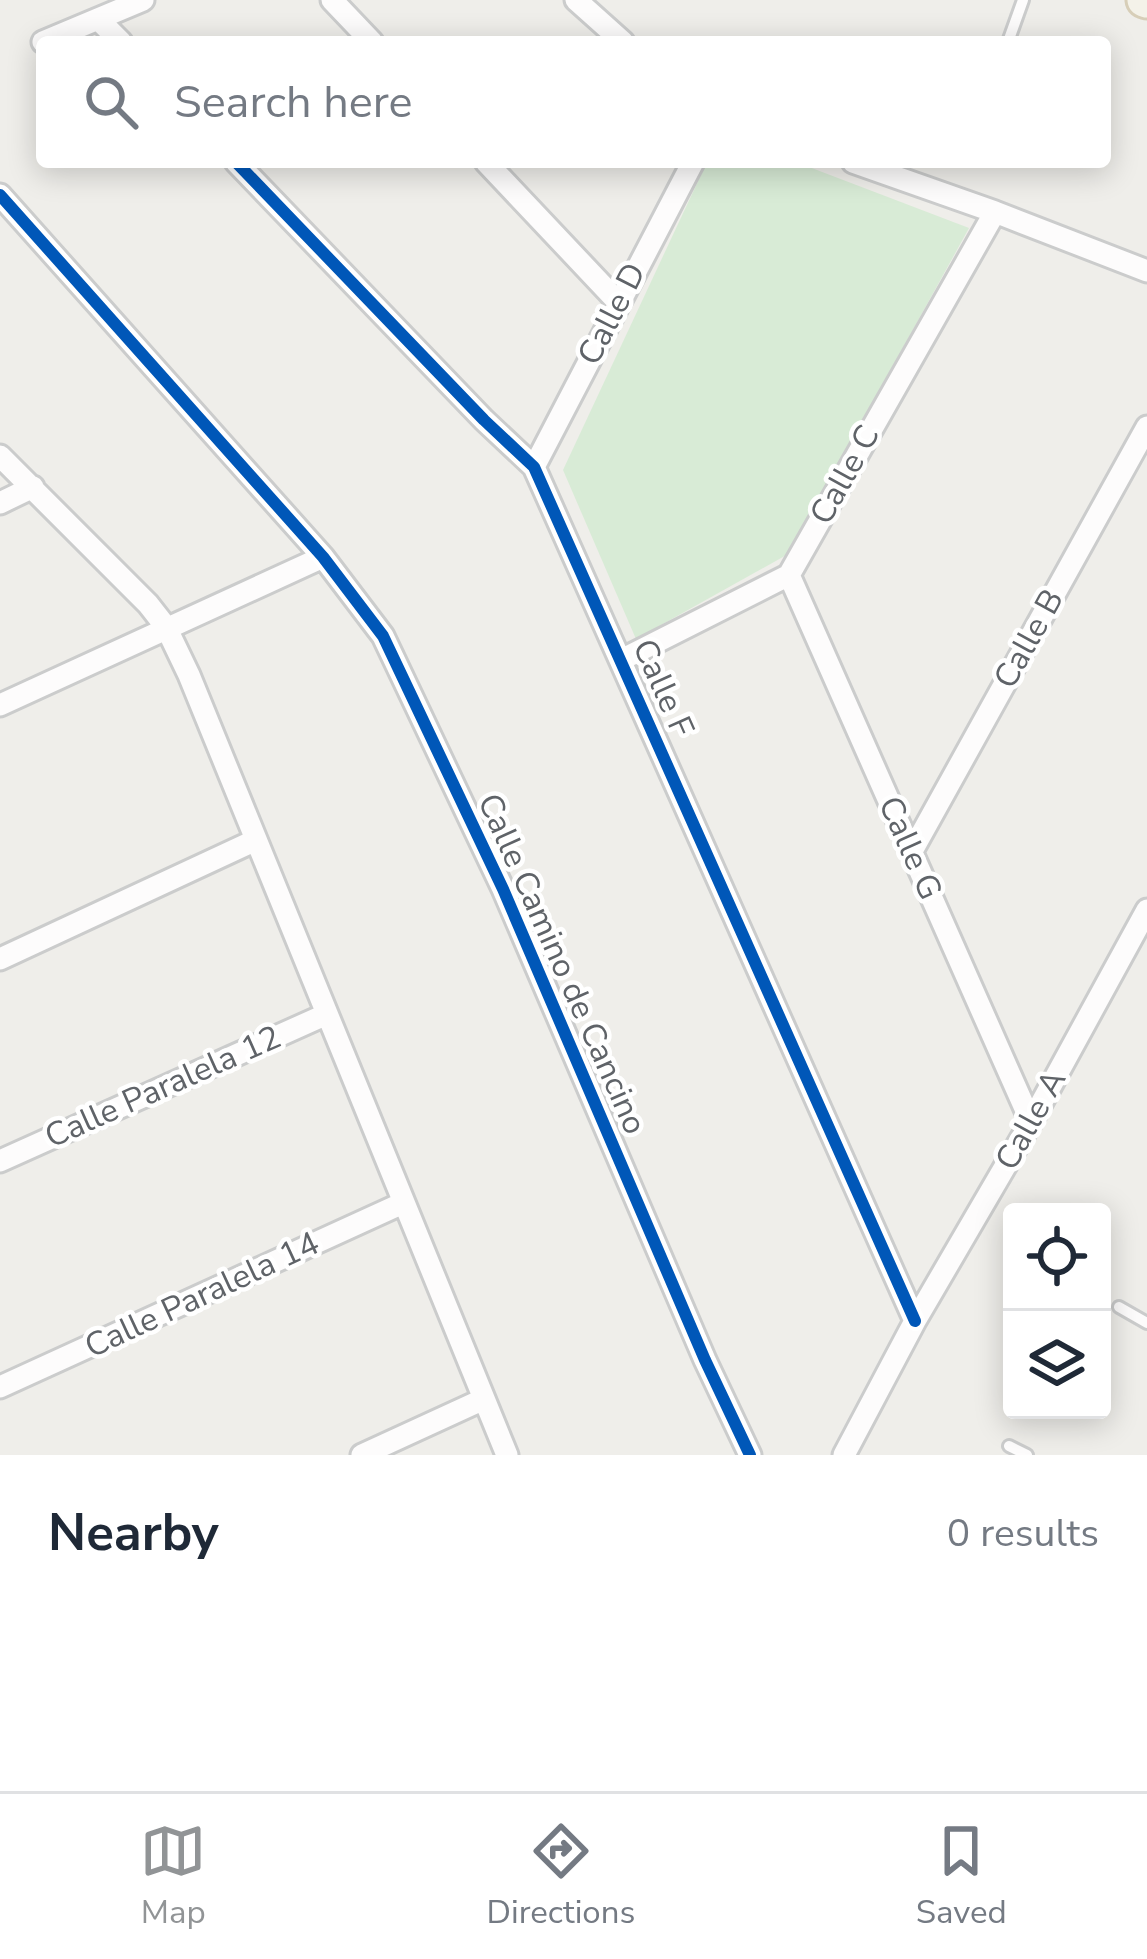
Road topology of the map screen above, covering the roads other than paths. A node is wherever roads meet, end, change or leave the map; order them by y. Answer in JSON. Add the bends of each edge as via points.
{"nodes":[{"id":1,"x":143,"y":0,"type":"edge"},
{"id":2,"x":332,"y":0,"type":"edge"},
{"id":3,"x":577,"y":0,"type":"edge"},
{"id":4,"x":1023,"y":0,"type":"edge"},
{"id":5,"x":98,"y":19,"type":"junction"},
{"id":6,"x":57,"y":36,"type":"edge"},
{"id":7,"x":115,"y":36,"type":"edge"},
{"id":8,"x":366,"y":36,"type":"edge"},
{"id":9,"x":616,"y":36,"type":"edge"},
{"id":10,"x":1010,"y":36,"type":"edge"},
{"id":11,"x":242,"y":168,"type":"edge"},
{"id":12,"x":491,"y":168,"type":"edge"},
{"id":13,"x":690,"y":168,"type":"edge"},
{"id":14,"x":870,"y":168,"type":"edge"},
{"id":15,"x":0,"y":195,"type":"edge"},
{"id":16,"x":995,"y":212,"type":"junction"},
{"id":17,"x":1147,"y":272,"type":"edge"},
{"id":18,"x":618,"y":302,"type":"junction"},
{"id":19,"x":1147,"y":428,"type":"edge"},
{"id":20,"x":0,"y":456,"type":"edge"},
{"id":21,"x":534,"y":467,"type":"junction"},
{"id":22,"x":33,"y":487,"type":"junction"},
{"id":23,"x":0,"y":503,"type":"edge"},
{"id":24,"x":323,"y":557,"type":"junction"},
{"id":25,"x":789,"y":575,"type":"junction"},
{"id":26,"x":166,"y":627,"type":"junction"},
{"id":27,"x":621,"y":660,"type":"junction"},
{"id":28,"x":0,"y":706,"type":"edge"},
{"id":29,"x":256,"y":840,"type":"junction"},
{"id":30,"x":912,"y":851,"type":"junction"},
{"id":31,"x":1147,"y":910,"type":"edge"},
{"id":32,"x":0,"y":959,"type":"edge"},
{"id":33,"x":327,"y":1013,"type":"junction"},
{"id":34,"x":1031,"y":1122,"type":"junction"},
{"id":35,"x":0,"y":1161,"type":"edge"},
{"id":36,"x":404,"y":1203,"type":"junction"},
{"id":37,"x":1119,"y":1307,"type":"dead end"},
{"id":38,"x":915,"y":1322,"type":"junction"},
{"id":39,"x":1147,"y":1323,"type":"edge"},
{"id":40,"x":0,"y":1387,"type":"edge"},
{"id":41,"x":484,"y":1399,"type":"junction"},
{"id":42,"x":1009,"y":1446,"type":"dead end"},
{"id":43,"x":362,"y":1455,"type":"edge"},
{"id":44,"x":507,"y":1455,"type":"edge"},
{"id":45,"x":750,"y":1455,"type":"edge"},
{"id":46,"x":844,"y":1455,"type":"edge"},
{"id":47,"x":1027,"y":1455,"type":"edge"}],
"edges":[{"from":1,"to":5,"type":"street"},
{"from":2,"to":8,"type":"street"},
{"from":3,"to":9,"type":"street"},
{"from":4,"to":10,"type":"lane"},
{"from":5,"to":6,"type":"street"},
{"from":5,"to":7,"type":"street"},
{"from":11,"to":21,"type":"street","name":"Calle F"},
{"from":12,"to":18,"type":"street"},
{"from":13,"to":18,"type":"street","name":"Calle D"},
{"from":14,"to":16,"type":"street"},
{"from":15,"to":24,"type":"street","name":"Calle Camino de Cancino"},
{"from":16,"to":17,"type":"street"},
{"from":16,"to":25,"type":"street","name":"Calle C"},
{"from":18,"to":21,"type":"street","name":"Calle D"},
{"from":19,"to":30,"type":"street","name":"Calle B"},
{"from":20,"to":22,"type":"street"},
{"from":21,"to":27,"type":"street","name":"Calle F"},
{"from":22,"to":23,"type":"street"},
{"from":22,"to":26,"type":"street"},
{"from":24,"to":26,"type":"street"},
{"from":24,"to":45,"type":"street","name":"Calle Camino de Cancino","via":[[383,636],[403,678]]},
{"from":25,"to":27,"type":"street"},
{"from":25,"to":30,"type":"street","name":"Calle G"},
{"from":26,"to":28,"type":"street"},
{"from":26,"to":29,"type":"street"},
{"from":27,"to":38,"type":"street","name":"Calle F"},
{"from":29,"to":32,"type":"street"},
{"from":29,"to":33,"type":"street"},
{"from":30,"to":34,"type":"street","name":"Calle G"},
{"from":31,"to":34,"type":"street","name":"Calle A"},
{"from":33,"to":35,"type":"street","name":"Calle Paralela 12"},
{"from":33,"to":36,"type":"street"},
{"from":34,"to":38,"type":"street","name":"Calle A"},
{"from":36,"to":40,"type":"street","name":"Calle Paralela 14"},
{"from":36,"to":41,"type":"street"},
{"from":37,"to":39,"type":"lane"},
{"from":38,"to":46,"type":"street","name":"Calle A"},
{"from":41,"to":43,"type":"street"},
{"from":41,"to":44,"type":"street"},
{"from":42,"to":47,"type":"lane"}]}
